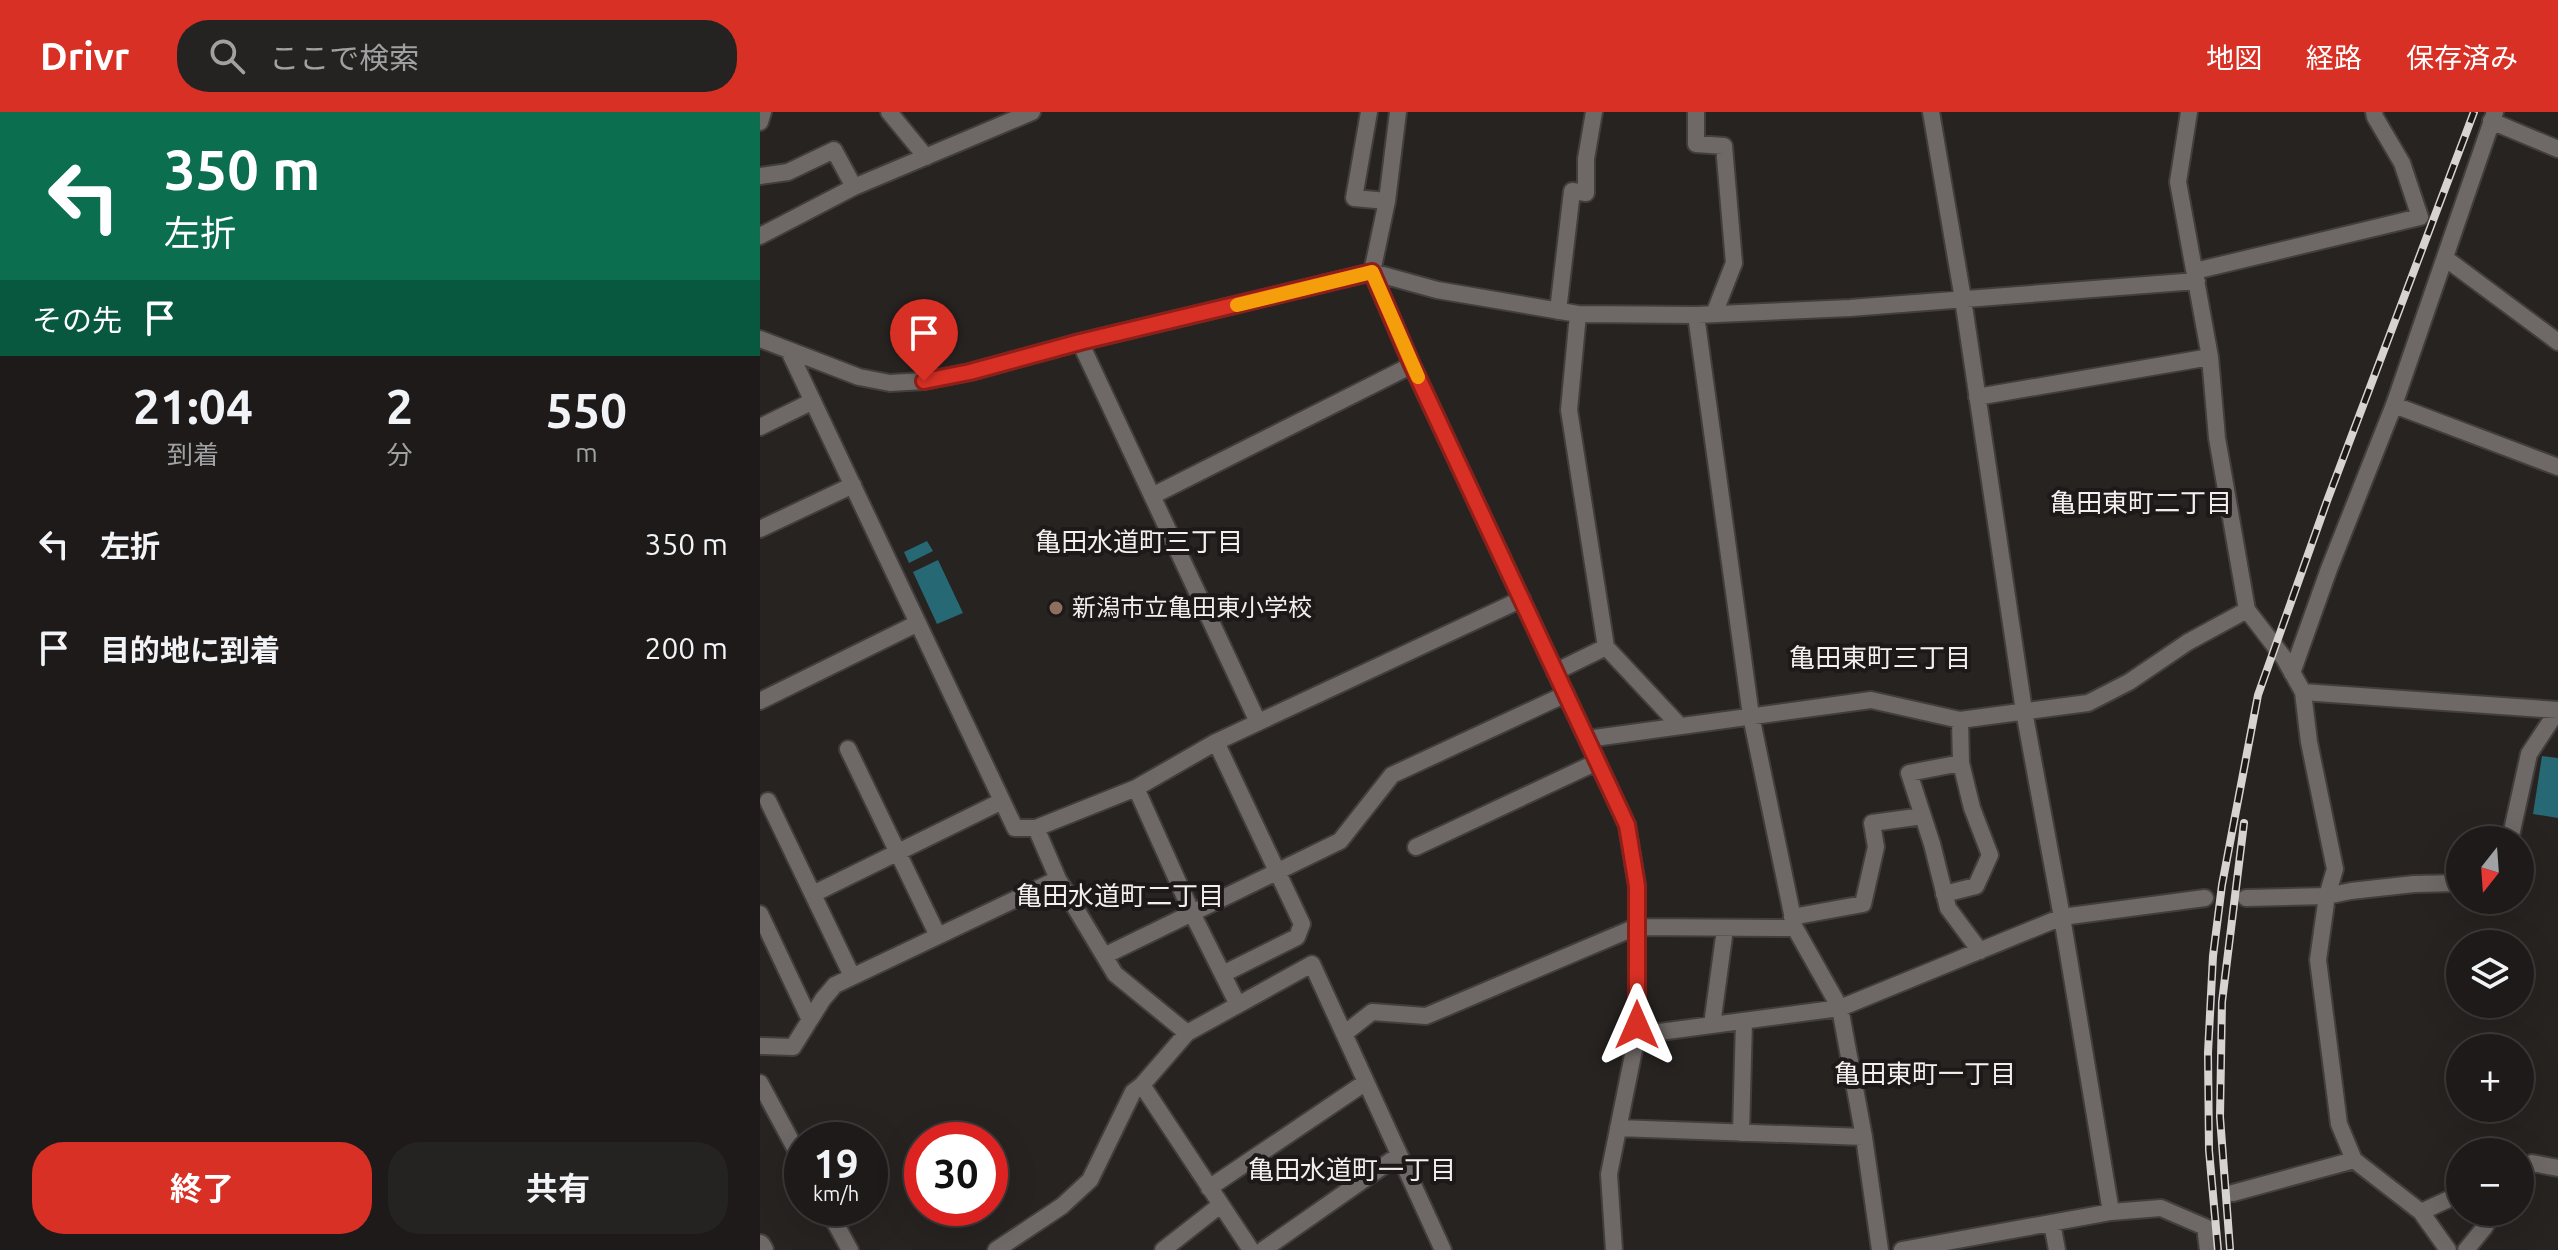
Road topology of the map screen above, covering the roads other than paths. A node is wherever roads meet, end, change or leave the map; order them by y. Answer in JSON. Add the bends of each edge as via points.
{"nodes":[{"id":1,"x":763,"y":112,"type":"edge"},
{"id":2,"x":889,"y":112,"type":"edge"},
{"id":3,"x":1032,"y":112,"type":"edge"},
{"id":4,"x":1369,"y":112,"type":"edge"},
{"id":5,"x":1398,"y":112,"type":"edge"},
{"id":6,"x":1594,"y":112,"type":"edge"},
{"id":7,"x":1696,"y":112,"type":"edge"},
{"id":8,"x":1931,"y":112,"type":"edge"},
{"id":9,"x":2189,"y":112,"type":"edge"},
{"id":10,"x":2374,"y":112,"type":"edge"},
{"id":11,"x":2493,"y":116,"type":"edge"},
{"id":12,"x":760,"y":122,"type":"edge"},
{"id":13,"x":2558,"y":149,"type":"edge"},
{"id":14,"x":926,"y":157,"type":"junction"},
{"id":15,"x":760,"y":176,"type":"edge"},
{"id":16,"x":854,"y":187,"type":"junction"},
{"id":17,"x":1387,"y":201,"type":"junction"},
{"id":18,"x":760,"y":236,"type":"edge"},
{"id":19,"x":2445,"y":258,"type":"junction"},
{"id":20,"x":1372,"y":272,"type":"junction"},
{"id":21,"x":2196,"y":276,"type":"junction"},
{"id":22,"x":1963,"y":299,"type":"junction"},
{"id":23,"x":1558,"y":311,"type":"junction"},
{"id":24,"x":1578,"y":314,"type":"junction"},
{"id":25,"x":1714,"y":314,"type":"junction"},
{"id":26,"x":1696,"y":315,"type":"junction"},
{"id":27,"x":762,"y":339,"type":"edge"},
{"id":28,"x":1080,"y":342,"type":"junction"},
{"id":29,"x":2558,"y":342,"type":"edge"},
{"id":30,"x":789,"y":351,"type":"junction"},
{"id":31,"x":2210,"y":357,"type":"junction"},
{"id":32,"x":1412,"y":365,"type":"junction"},
{"id":33,"x":1977,"y":397,"type":"junction"},
{"id":34,"x":813,"y":401,"type":"junction"},
{"id":35,"x":2394,"y":405,"type":"junction"},
{"id":36,"x":760,"y":427,"type":"edge"},
{"id":37,"x":2558,"y":467,"type":"edge"},
{"id":38,"x":853,"y":485,"type":"junction"},
{"id":39,"x":1152,"y":496,"type":"junction"},
{"id":40,"x":760,"y":529,"type":"edge"},
{"id":41,"x":1522,"y":599,"type":"junction"},
{"id":42,"x":2247,"y":610,"type":"junction"},
{"id":43,"x":918,"y":623,"type":"junction"},
{"id":44,"x":1606,"y":647,"type":"junction"},
{"id":45,"x":1555,"y":672,"type":"junction"},
{"id":46,"x":2292,"y":673,"type":"junction"},
{"id":47,"x":2303,"y":692,"type":"junction"},
{"id":48,"x":1566,"y":694,"type":"junction"},
{"id":49,"x":760,"y":701,"type":"edge"},
{"id":50,"x":2558,"y":710,"type":"edge"},
{"id":51,"x":2024,"y":711,"type":"junction"},
{"id":52,"x":1751,"y":716,"type":"junction"},
{"id":53,"x":1960,"y":720,"type":"junction"},
{"id":54,"x":1258,"y":722,"type":"junction"},
{"id":55,"x":1679,"y":725,"type":"junction"},
{"id":56,"x":1587,"y":739,"type":"junction"},
{"id":57,"x":1216,"y":742,"type":"junction"},
{"id":58,"x":848,"y":749,"type":"dead end"},
{"id":59,"x":1597,"y":762,"type":"junction"},
{"id":60,"x":1961,"y":763,"type":"junction"},
{"id":61,"x":1136,"y":788,"type":"junction"},
{"id":62,"x":768,"y":801,"type":"dead end"},
{"id":63,"x":1002,"y":801,"type":"junction"},
{"id":64,"x":1923,"y":816,"type":"junction"},
{"id":65,"x":2513,"y":826,"type":"edge"},
{"id":66,"x":1036,"y":828,"type":"junction"},
{"id":67,"x":1416,"y":847,"type":"dead end"},
{"id":68,"x":898,"y":852,"type":"junction"},
{"id":69,"x":1277,"y":872,"type":"junction"},
{"id":70,"x":1058,"y":879,"type":"junction"},
{"id":71,"x":2446,"y":883,"type":"edge"},
{"id":72,"x":813,"y":894,"type":"junction"},
{"id":73,"x":1944,"y":894,"type":"junction"},
{"id":74,"x":2327,"y":896,"type":"junction"},
{"id":75,"x":2205,"y":898,"type":"dead end"},
{"id":76,"x":2246,"y":898,"type":"dead end"},
{"id":77,"x":1192,"y":913,"type":"junction"},
{"id":78,"x":760,"y":914,"type":"edge"},
{"id":79,"x":2062,"y":917,"type":"junction"},
{"id":80,"x":1794,"y":922,"type":"junction"},
{"id":81,"x":1636,"y":927,"type":"junction"},
{"id":82,"x":1725,"y":929,"type":"junction"},
{"id":83,"x":938,"y":936,"type":"junction"},
{"id":84,"x":1980,"y":951,"type":"junction"},
{"id":85,"x":1106,"y":955,"type":"junction"},
{"id":86,"x":1223,"y":974,"type":"junction"},
{"id":87,"x":852,"y":976,"type":"junction"},
{"id":88,"x":1238,"y":1005,"type":"junction"},
{"id":89,"x":1840,"y":1008,"type":"junction"},
{"id":90,"x":810,"y":1020,"type":"junction"},
{"id":91,"x":1744,"y":1021,"type":"junction"},
{"id":92,"x":1712,"y":1025,"type":"junction"},
{"id":93,"x":1187,"y":1033,"type":"junction"},
{"id":94,"x":1344,"y":1034,"type":"junction"},
{"id":95,"x":1637,"y":1035,"type":"junction"},
{"id":96,"x":760,"y":1046,"type":"edge"},
{"id":97,"x":1366,"y":1082,"type":"junction"},
{"id":98,"x":760,"y":1083,"type":"edge"},
{"id":99,"x":1142,"y":1085,"type":"junction"},
{"id":100,"x":784,"y":1128,"type":"edge"},
{"id":101,"x":1618,"y":1128,"type":"junction"},
{"id":102,"x":1741,"y":1133,"type":"junction"},
{"id":103,"x":1864,"y":1137,"type":"junction"},
{"id":104,"x":1399,"y":1155,"type":"junction"},
{"id":105,"x":2354,"y":1160,"type":"junction"},
{"id":106,"x":2534,"y":1163,"type":"edge"},
{"id":107,"x":2558,"y":1168,"type":"edge"},
{"id":108,"x":1209,"y":1188,"type":"junction"},
{"id":109,"x":2233,"y":1193,"type":"dead end"},
{"id":110,"x":2446,"y":1200,"type":"edge"},
{"id":111,"x":1219,"y":1206,"type":"junction"},
{"id":112,"x":2111,"y":1212,"type":"junction"},
{"id":113,"x":2421,"y":1212,"type":"junction"},
{"id":114,"x":2052,"y":1223,"type":"junction"},
{"id":115,"x":837,"y":1226,"type":"edge"},
{"id":116,"x":2485,"y":1226,"type":"edge"},
{"id":117,"x":760,"y":1245,"type":"edge"},
{"id":118,"x":763,"y":1250,"type":"edge"},
{"id":119,"x":850,"y":1250,"type":"edge"},
{"id":120,"x":996,"y":1250,"type":"edge"},
{"id":121,"x":1163,"y":1250,"type":"edge"},
{"id":122,"x":1251,"y":1250,"type":"edge"},
{"id":123,"x":1263,"y":1250,"type":"edge"},
{"id":124,"x":1443,"y":1250,"type":"edge"},
{"id":125,"x":1614,"y":1250,"type":"edge"},
{"id":126,"x":1880,"y":1250,"type":"edge"},
{"id":127,"x":1902,"y":1250,"type":"edge"},
{"id":128,"x":2057,"y":1250,"type":"edge"},
{"id":129,"x":2208,"y":1250,"type":"edge"},
{"id":130,"x":2448,"y":1250,"type":"edge"},
{"id":131,"x":2466,"y":1250,"type":"edge"}],
"edges":[{"from":1,"to":12,"type":"street"},
{"from":2,"to":14,"type":"street"},
{"from":3,"to":14,"type":"street"},
{"from":4,"to":17,"type":"street","via":[[1354,198]]},
{"from":5,"to":17,"type":"street"},
{"from":6,"to":23,"type":"street","via":[[1586,193],[1572,191]]},
{"from":7,"to":25,"type":"street","via":[[1696,144],[1724,146],[1734,263]]},
{"from":8,"to":22,"type":"street"},
{"from":9,"to":21,"type":"street","via":[[2178,182]]},
{"from":10,"to":21,"type":"street","via":[[2402,163],[2420,217]]},
{"from":11,"to":13,"type":"street"},
{"from":11,"to":19,"type":"street"},
{"from":14,"to":16,"type":"street"},
{"from":15,"to":16,"type":"street","via":[[788,172],[834,150]]},
{"from":16,"to":18,"type":"street"},
{"from":17,"to":20,"type":"street"},
{"from":19,"to":29,"type":"street"},
{"from":19,"to":35,"type":"street"},
{"from":20,"to":23,"type":"street","via":[[1437,290]]},
{"from":20,"to":28,"type":"street"},
{"from":20,"to":32,"type":"street"},
{"from":21,"to":22,"type":"street"},
{"from":21,"to":31,"type":"street"},
{"from":22,"to":25,"type":"street"},
{"from":22,"to":33,"type":"street"},
{"from":23,"to":24,"type":"street"},
{"from":24,"to":26,"type":"street"},
{"from":24,"to":44,"type":"street","via":[[1569,410]]},
{"from":25,"to":26,"type":"street"},
{"from":26,"to":52,"type":"street"},
{"from":27,"to":30,"type":"street"},
{"from":28,"to":30,"type":"street","via":[[970,372],[890,383]]},
{"from":28,"to":39,"type":"street"},
{"from":30,"to":34,"type":"street"},
{"from":31,"to":33,"type":"street"},
{"from":31,"to":42,"type":"street","via":[[2217,438]]},
{"from":32,"to":39,"type":"street"},
{"from":32,"to":41,"type":"street"},
{"from":33,"to":51,"type":"street"},
{"from":34,"to":36,"type":"street"},
{"from":34,"to":38,"type":"street"},
{"from":35,"to":37,"type":"street"},
{"from":35,"to":46,"type":"street"},
{"from":38,"to":40,"type":"street"},
{"from":38,"to":43,"type":"street"},
{"from":39,"to":54,"type":"street"},
{"from":41,"to":45,"type":"street"},
{"from":41,"to":54,"type":"street"},
{"from":42,"to":46,"type":"street"},
{"from":42,"to":51,"type":"street","via":[[2088,703]]},
{"from":43,"to":49,"type":"street"},
{"from":43,"to":63,"type":"street"},
{"from":44,"to":45,"type":"street"},
{"from":44,"to":55,"type":"street"},
{"from":45,"to":48,"type":"street"},
{"from":46,"to":47,"type":"street"},
{"from":47,"to":50,"type":"street"},
{"from":47,"to":74,"type":"street","via":[[2335,869]]},
{"from":48,"to":56,"type":"street"},
{"from":48,"to":69,"type":"street","via":[[1392,775],[1340,841]]},
{"from":50,"to":65,"type":"street","via":[[2529,754]]},
{"from":51,"to":53,"type":"street"},
{"from":51,"to":79,"type":"street"},
{"from":52,"to":53,"type":"street","via":[[1871,700]]},
{"from":52,"to":55,"type":"street"},
{"from":52,"to":80,"type":"street"},
{"from":53,"to":60,"type":"street"},
{"from":54,"to":57,"type":"street"},
{"from":55,"to":56,"type":"street"},
{"from":56,"to":59,"type":"street"},
{"from":57,"to":61,"type":"street"},
{"from":57,"to":69,"type":"street"},
{"from":58,"to":68,"type":"street"},
{"from":59,"to":67,"type":"street"},
{"from":59,"to":81,"type":"street","via":[[1627,825],[1637,886]]},
{"from":60,"to":64,"type":"street","via":[[1909,773]]},
{"from":60,"to":73,"type":"street","via":[[1990,855],[1976,886]]},
{"from":61,"to":66,"type":"street"},
{"from":61,"to":77,"type":"street"},
{"from":62,"to":72,"type":"street"},
{"from":63,"to":66,"type":"street","via":[[1015,828]]},
{"from":63,"to":68,"type":"street"},
{"from":64,"to":73,"type":"street"},
{"from":64,"to":80,"type":"street","via":[[1872,823],[1876,847],[1863,904]]},
{"from":66,"to":70,"type":"street"},
{"from":68,"to":72,"type":"street"},
{"from":68,"to":83,"type":"street"},
{"from":69,"to":77,"type":"street"},
{"from":69,"to":86,"type":"street","via":[[1302,924],[1297,937]]},
{"from":70,"to":83,"type":"street"},
{"from":70,"to":85,"type":"street"},
{"from":71,"to":74,"type":"street"},
{"from":72,"to":87,"type":"street"},
{"from":73,"to":84,"type":"street","via":[[1948,908]]},
{"from":74,"to":76,"type":"street"},
{"from":74,"to":105,"type":"street","via":[[2318,960],[2339,1124]]},
{"from":75,"to":79,"type":"street"},
{"from":77,"to":85,"type":"street"},
{"from":77,"to":86,"type":"street"},
{"from":78,"to":90,"type":"street"},
{"from":79,"to":84,"type":"street"},
{"from":79,"to":112,"type":"street"},
{"from":80,"to":82,"type":"street"},
{"from":80,"to":89,"type":"street"},
{"from":81,"to":82,"type":"street"},
{"from":81,"to":94,"type":"street","via":[[1426,1016],[1372,1012]]},
{"from":81,"to":95,"type":"street"},
{"from":82,"to":92,"type":"street"},
{"from":83,"to":87,"type":"street"},
{"from":84,"to":89,"type":"street"},
{"from":85,"to":93,"type":"street","via":[[1115,974]]},
{"from":86,"to":88,"type":"street"},
{"from":87,"to":90,"type":"street","via":[[835,985]]},
{"from":88,"to":93,"type":"street"},
{"from":88,"to":94,"type":"street","via":[[1312,964]]},
{"from":89,"to":91,"type":"street"},
{"from":89,"to":103,"type":"street"},
{"from":90,"to":96,"type":"street","via":[[793,1047]]},
{"from":91,"to":92,"type":"street"},
{"from":91,"to":102,"type":"street"},
{"from":92,"to":95,"type":"street"},
{"from":93,"to":99,"type":"street"},
{"from":94,"to":97,"type":"street"},
{"from":95,"to":101,"type":"street"},
{"from":97,"to":104,"type":"street"},
{"from":97,"to":108,"type":"street"},
{"from":98,"to":100,"type":"street"},
{"from":99,"to":108,"type":"street"},
{"from":99,"to":120,"type":"street","via":[[1133,1092],[1090,1180],[1062,1206]]},
{"from":101,"to":102,"type":"street"},
{"from":101,"to":125,"type":"street","via":[[1609,1174]]},
{"from":102,"to":103,"type":"street"},
{"from":103,"to":126,"type":"street"},
{"from":104,"to":123,"type":"street"},
{"from":104,"to":124,"type":"street"},
{"from":105,"to":109,"type":"street"},
{"from":105,"to":113,"type":"street"},
{"from":106,"to":107,"type":"street"},
{"from":108,"to":111,"type":"street"},
{"from":110,"to":113,"type":"street"},
{"from":111,"to":121,"type":"street"},
{"from":111,"to":122,"type":"street"},
{"from":112,"to":114,"type":"street"},
{"from":112,"to":129,"type":"street","via":[[2161,1208],[2205,1227]]},
{"from":113,"to":130,"type":"street"},
{"from":114,"to":127,"type":"street"},
{"from":114,"to":128,"type":"street"},
{"from":115,"to":119,"type":"street"},
{"from":116,"to":131,"type":"street"},
{"from":117,"to":118,"type":"street"}]}
